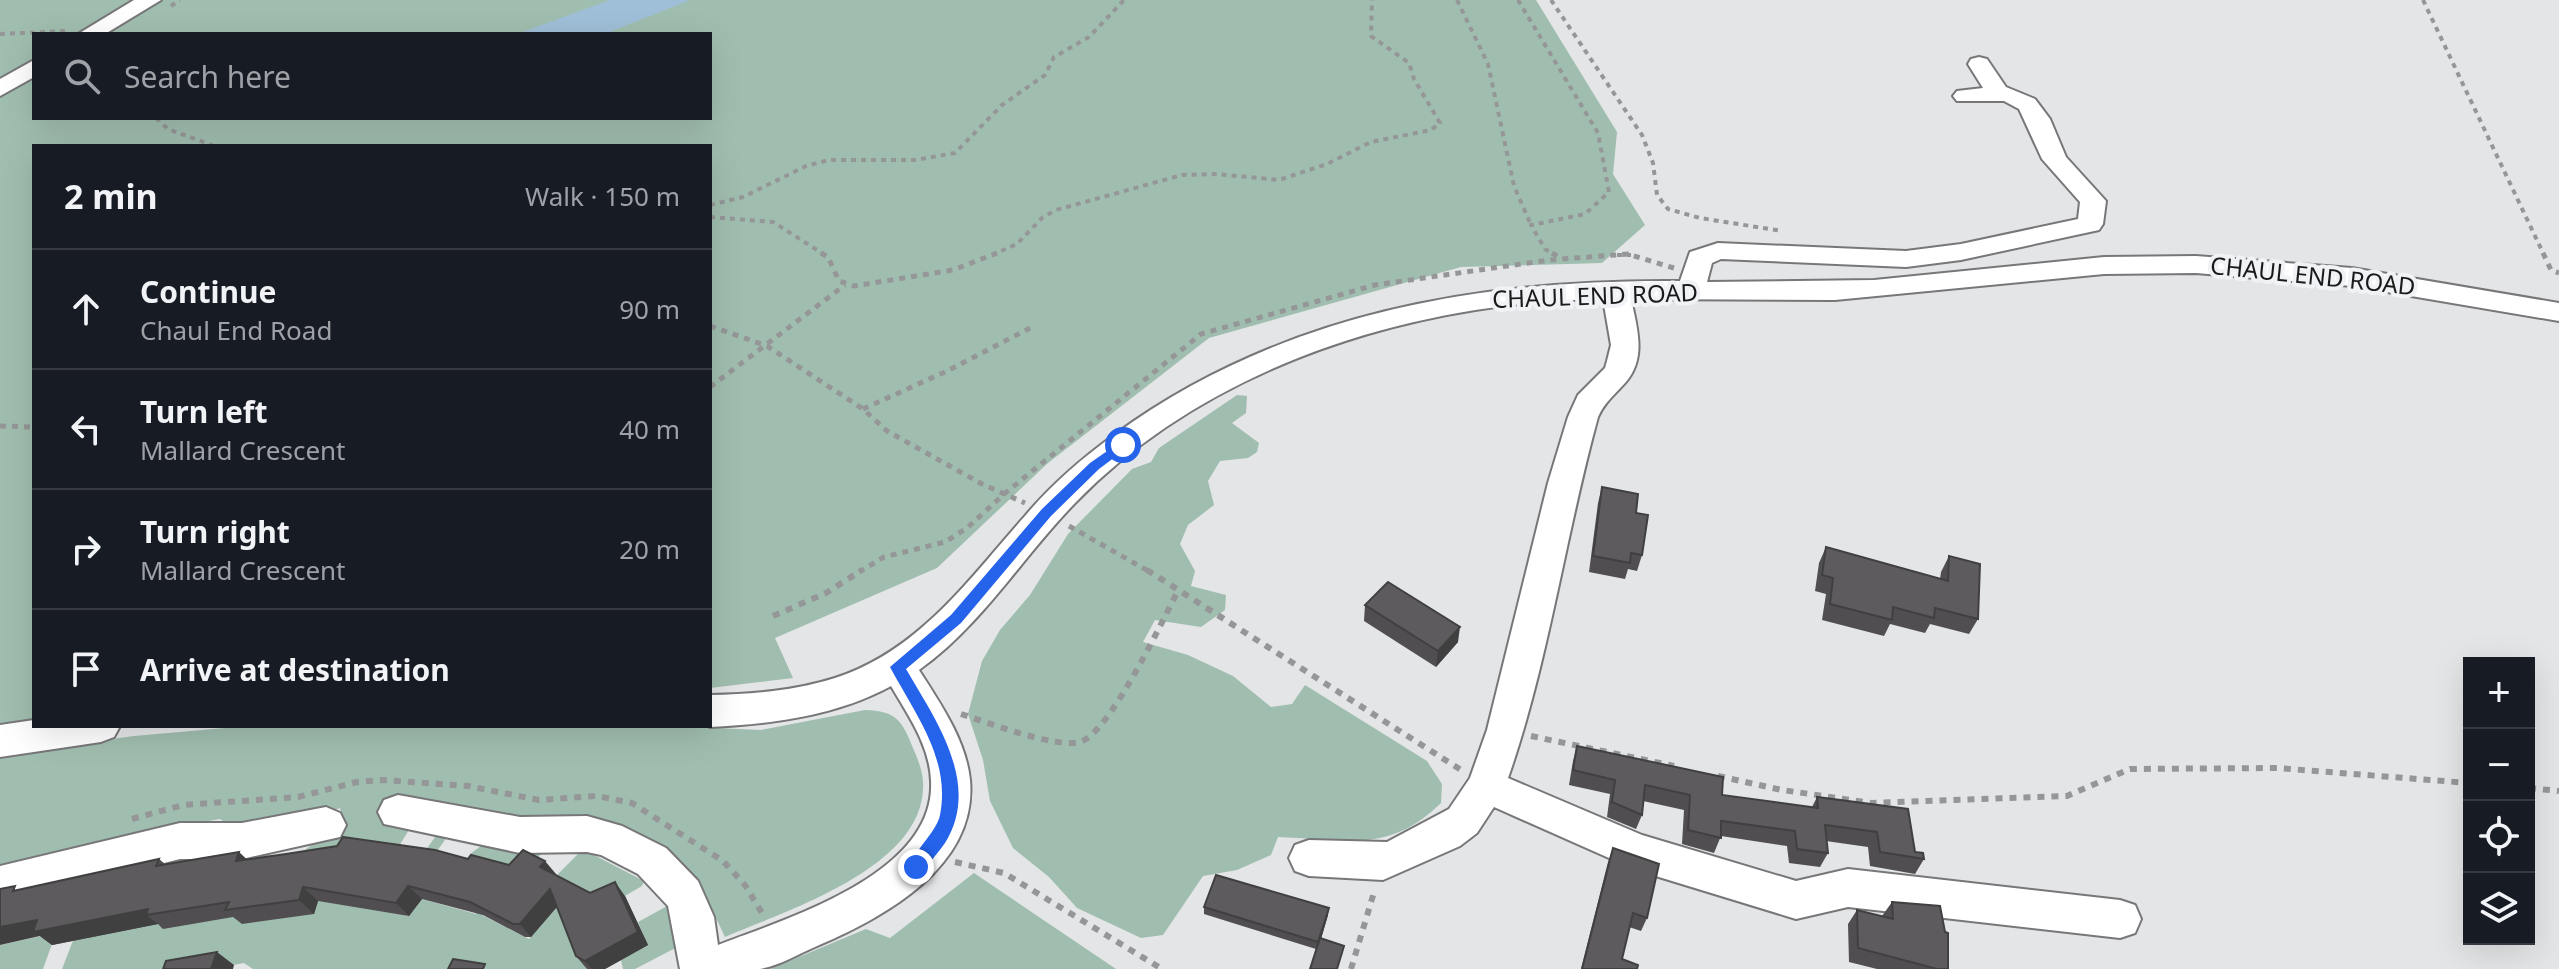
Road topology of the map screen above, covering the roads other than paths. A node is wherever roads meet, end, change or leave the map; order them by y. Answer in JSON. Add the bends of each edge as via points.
{"nodes":[{"id":1,"x":150,"y":0,"type":"edge"},
{"id":2,"x":93,"y":32,"type":"edge"},
{"id":3,"x":1979,"y":64,"type":"dead end"},
{"id":4,"x":32,"y":68,"type":"edge"},
{"id":5,"x":0,"y":89,"type":"edge"},
{"id":6,"x":1999,"y":94,"type":"junction"},
{"id":7,"x":1965,"y":96,"type":"dead end"},
{"id":8,"x":1692,"y":282,"type":"junction"},
{"id":9,"x":1615,"y":291,"type":"junction"},
{"id":10,"x":2559,"y":312,"type":"edge"},
{"id":11,"x":898,"y":667,"type":"junction"},
{"id":12,"x":712,"y":711,"type":"edge"},
{"id":13,"x":88,"y":728,"type":"edge"},
{"id":14,"x":0,"y":741,"type":"edge"},
{"id":15,"x":1486,"y":786,"type":"junction"},
{"id":16,"x":398,"y":812,"type":"dead end"},
{"id":17,"x":326,"y":825,"type":"dead end"},
{"id":18,"x":1309,"y":858,"type":"dead end"},
{"id":19,"x":0,"y":885,"type":"edge"},
{"id":20,"x":2120,"y":919,"type":"dead end"},
{"id":21,"x":701,"y":969,"type":"edge"},
{"id":22,"x":710,"y":969,"type":"edge"}],
"edges":[{"from":1,"to":2,"type":"street"},
{"from":3,"to":6,"type":"street"},
{"from":4,"to":5,"type":"street"},
{"from":6,"to":7,"type":"street"},
{"from":6,"to":8,"type":"street","via":[[2027,104],[2038,119],[2055,159],[2093,201],[2090,224],[1906,259],[1718,251],[1700,258]]},
{"from":8,"to":9,"type":"street","name":"CHAUL END ROAD"},
{"from":8,"to":10,"type":"street","name":"CHAUL END ROAD","via":[[1872,289],[2099,266],[2234,264],[2368,277]]},
{"from":9,"to":11,"type":"street","name":"CHAUL END ROAD","via":[[1509,296],[1403,315],[1309,344],[1210,389],[1095,466],[1046,513],[956,619]]},
{"from":9,"to":15,"type":"street","via":[[1626,345],[1618,372],[1589,402],[1583,417],[1506,730]]},
{"from":11,"to":12,"type":"street","name":"CHAUL END ROAD","via":[[817,700]]},
{"from":11,"to":22,"type":"street","via":[[947,762],[951,800],[940,837],[916,867],[870,898]]},
{"from":13,"to":14,"type":"street"},
{"from":15,"to":18,"type":"street","via":[[1463,821],[1383,862]]},
{"from":15,"to":20,"type":"street","via":[[1636,852],[1796,900],[1848,888]]},
{"from":16,"to":21,"type":"street","via":[[520,835],[587,834],[652,861],[684,894]]},
{"from":17,"to":19,"type":"street","via":[[242,841],[169,843]]}]}
